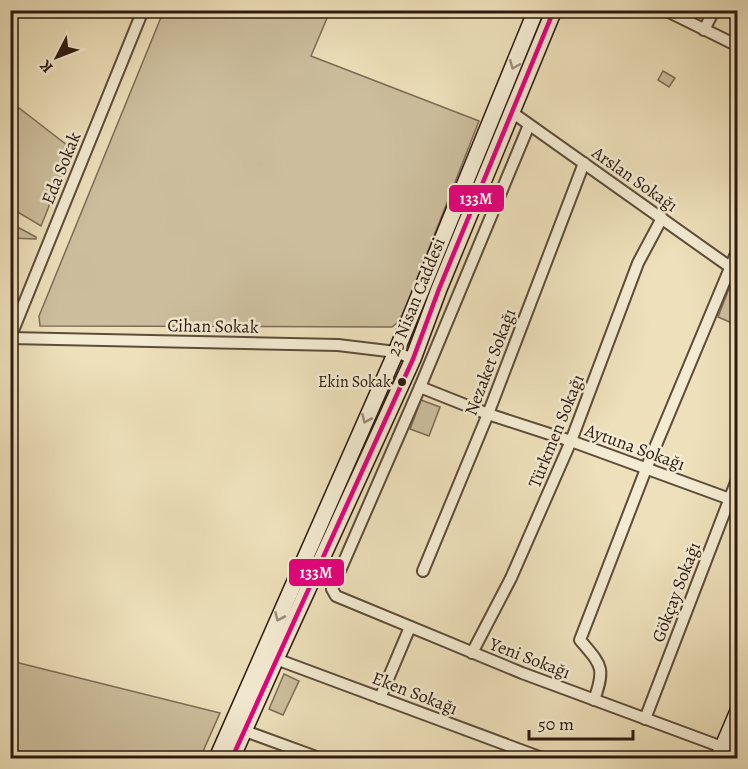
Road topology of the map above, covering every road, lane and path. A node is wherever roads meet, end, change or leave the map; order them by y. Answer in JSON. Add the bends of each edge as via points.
{"nodes":[{"id":1,"x":143,"y":10,"type":"edge"},
{"id":2,"x":536,"y":10,"type":"edge"},
{"id":3,"x":554,"y":10,"type":"edge"},
{"id":4,"x":665,"y":10,"type":"edge"},
{"id":5,"x":714,"y":10,"type":"edge"},
{"id":6,"x":704,"y":30,"type":"junction"},
{"id":7,"x":738,"y":46,"type":"edge"},
{"id":8,"x":513,"y":113,"type":"junction"},
{"id":9,"x":529,"y":125,"type":"junction"},
{"id":10,"x":584,"y":163,"type":"junction"},
{"id":11,"x":662,"y":218,"type":"junction"},
{"id":12,"x":738,"y":249,"type":"edge"},
{"id":13,"x":734,"y":269,"type":"edge"},
{"id":14,"x":10,"y":338,"type":"edge"},
{"id":15,"x":396,"y":352,"type":"junction"},
{"id":16,"x":413,"y":359,"type":"junction"},
{"id":17,"x":420,"y":387,"type":"junction"},
{"id":18,"x":489,"y":414,"type":"junction"},
{"id":19,"x":571,"y":441,"type":"junction"},
{"id":20,"x":646,"y":469,"type":"junction"},
{"id":21,"x":738,"y":477,"type":"edge"},
{"id":22,"x":733,"y":500,"type":"edge"},
{"id":23,"x":423,"y":571,"type":"dead end"},
{"id":24,"x":410,"y":627,"type":"junction"},
{"id":25,"x":472,"y":653,"type":"junction"},
{"id":26,"x":276,"y":659,"type":"junction"},
{"id":27,"x":380,"y":698,"type":"junction"},
{"id":28,"x":594,"y":700,"type":"junction"},
{"id":29,"x":736,"y":716,"type":"edge"},
{"id":30,"x":645,"y":719,"type":"junction"},
{"id":31,"x":245,"y":730,"type":"junction"},
{"id":32,"x":720,"y":753,"type":"edge"},
{"id":33,"x":217,"y":759,"type":"edge"},
{"id":34,"x":232,"y":759,"type":"edge"},
{"id":35,"x":319,"y":759,"type":"edge"},
{"id":36,"x":542,"y":759,"type":"edge"}],
"edges":[{"from":1,"to":14,"type":"street","name":"Eda Sokak"},
{"from":2,"to":15,"type":"street","name":"23 Nisan Caddesi","one_way":true},
{"from":3,"to":8,"type":"street","name":"23 Nisan Caddesi"},
{"from":4,"to":6,"type":"street"},
{"from":5,"to":6,"type":"street"},
{"from":6,"to":7,"type":"street"},
{"from":8,"to":9,"type":"street","name":"Arslan Sokağı"},
{"from":8,"to":16,"type":"street","name":"23 Nisan Caddesi"},
{"from":9,"to":10,"type":"street","name":"Arslan Sokağı"},
{"from":9,"to":17,"type":"street"},
{"from":10,"to":11,"type":"street","name":"Arslan Sokağı"},
{"from":10,"to":18,"type":"street","name":"Nezaket Sokağı"},
{"from":11,"to":13,"type":"street","name":"Arslan Sokağı"},
{"from":11,"to":19,"type":"street","name":"Türkmen Sokağı","via":[[638,263]]},
{"from":12,"to":13,"type":"street"},
{"from":13,"to":20,"type":"street"},
{"from":14,"to":15,"type":"street","name":"Cihan Sokak","via":[[338,345]]},
{"from":15,"to":16,"type":"street","name":"Cihan Sokak"},
{"from":15,"to":33,"type":"street","name":"23 Nisan Caddesi","one_way":true},
{"from":16,"to":26,"type":"street","name":"23 Nisan Caddesi"},
{"from":17,"to":18,"type":"street","name":"Aytuna Sokağı"},
{"from":17,"to":24,"type":"street","name":"Yeni Sokağı","via":[[332,589],[336,596]]},
{"from":18,"to":19,"type":"street","name":"Aytuna Sokağı"},
{"from":18,"to":23,"type":"street","name":"Nezaket Sokağı"},
{"from":19,"to":20,"type":"street","name":"Aytuna Sokağı"},
{"from":19,"to":25,"type":"street","name":"Türkmen Sokağı","via":[[512,578]]},
{"from":20,"to":22,"type":"street","name":"Aytuna Sokağı"},
{"from":20,"to":28,"type":"street","via":[[580,640],[600,664],[601,681]]},
{"from":21,"to":22,"type":"street","name":"Gökçay Sokağı"},
{"from":22,"to":30,"type":"street","name":"Gökçay Sokağı"},
{"from":24,"to":25,"type":"street","name":"Yeni Sokağı"},
{"from":24,"to":27,"type":"street"},
{"from":25,"to":28,"type":"street","name":"Yeni Sokağı"},
{"from":26,"to":27,"type":"street","name":"Eken Sokağı"},
{"from":26,"to":31,"type":"street","name":"23 Nisan Caddesi"},
{"from":27,"to":36,"type":"street","name":"Eken Sokağı"},
{"from":28,"to":30,"type":"street","name":"Yeni Sokağı"},
{"from":29,"to":32,"type":"street"},
{"from":30,"to":32,"type":"street","name":"Yeni Sokağı"},
{"from":31,"to":34,"type":"street","name":"23 Nisan Caddesi"},
{"from":31,"to":35,"type":"street"}]}
